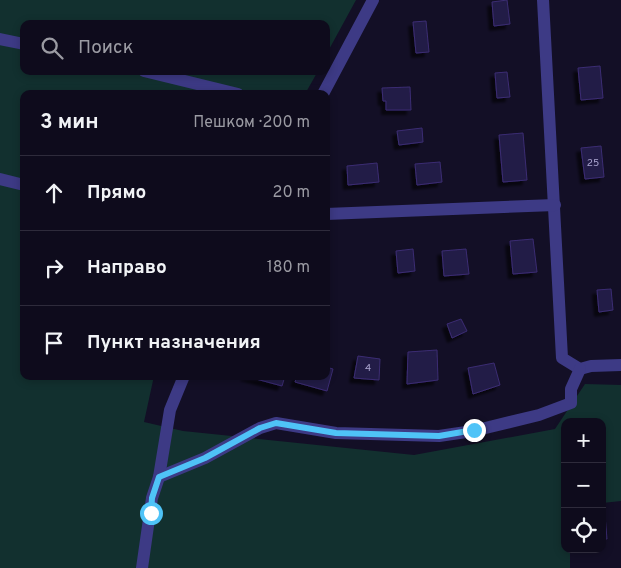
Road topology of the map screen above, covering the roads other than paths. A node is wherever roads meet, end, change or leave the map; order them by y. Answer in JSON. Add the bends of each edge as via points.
{"nodes":[{"id":1,"x":373,"y":0,"type":"edge"},
{"id":2,"x":543,"y":0,"type":"edge"},
{"id":3,"x":0,"y":39,"type":"edge"},
{"id":4,"x":20,"y":43,"type":"edge"},
{"id":5,"x":160,"y":75,"type":"edge"},
{"id":6,"x":222,"y":90,"type":"edge"},
{"id":7,"x":325,"y":90,"type":"edge"},
{"id":8,"x":0,"y":179,"type":"edge"},
{"id":9,"x":20,"y":184,"type":"edge"},
{"id":10,"x":555,"y":204,"type":"junction"},
{"id":11,"x":330,"y":214,"type":"edge"},
{"id":12,"x":621,"y":365,"type":"edge"},
{"id":13,"x":580,"y":369,"type":"junction"},
{"id":14,"x":182,"y":380,"type":"edge"},
{"id":15,"x":159,"y":477,"type":"junction"},
{"id":16,"x":142,"y":568,"type":"edge"}],
"edges":[{"from":1,"to":7,"type":"street"},
{"from":2,"to":10,"type":"street"},
{"from":3,"to":4,"type":"street"},
{"from":5,"to":6,"type":"street"},
{"from":8,"to":9,"type":"street"},
{"from":10,"to":11,"type":"street"},
{"from":10,"to":13,"type":"street","via":[[562,358]]},
{"from":12,"to":13,"type":"street"},
{"from":13,"to":15,"type":"street","via":[[571,389],[571,403],[539,415],[439,436],[336,433],[276,423]]},
{"from":14,"to":15,"type":"street","via":[[170,410]]},
{"from":15,"to":16,"type":"street","via":[[152,498]]}]}
